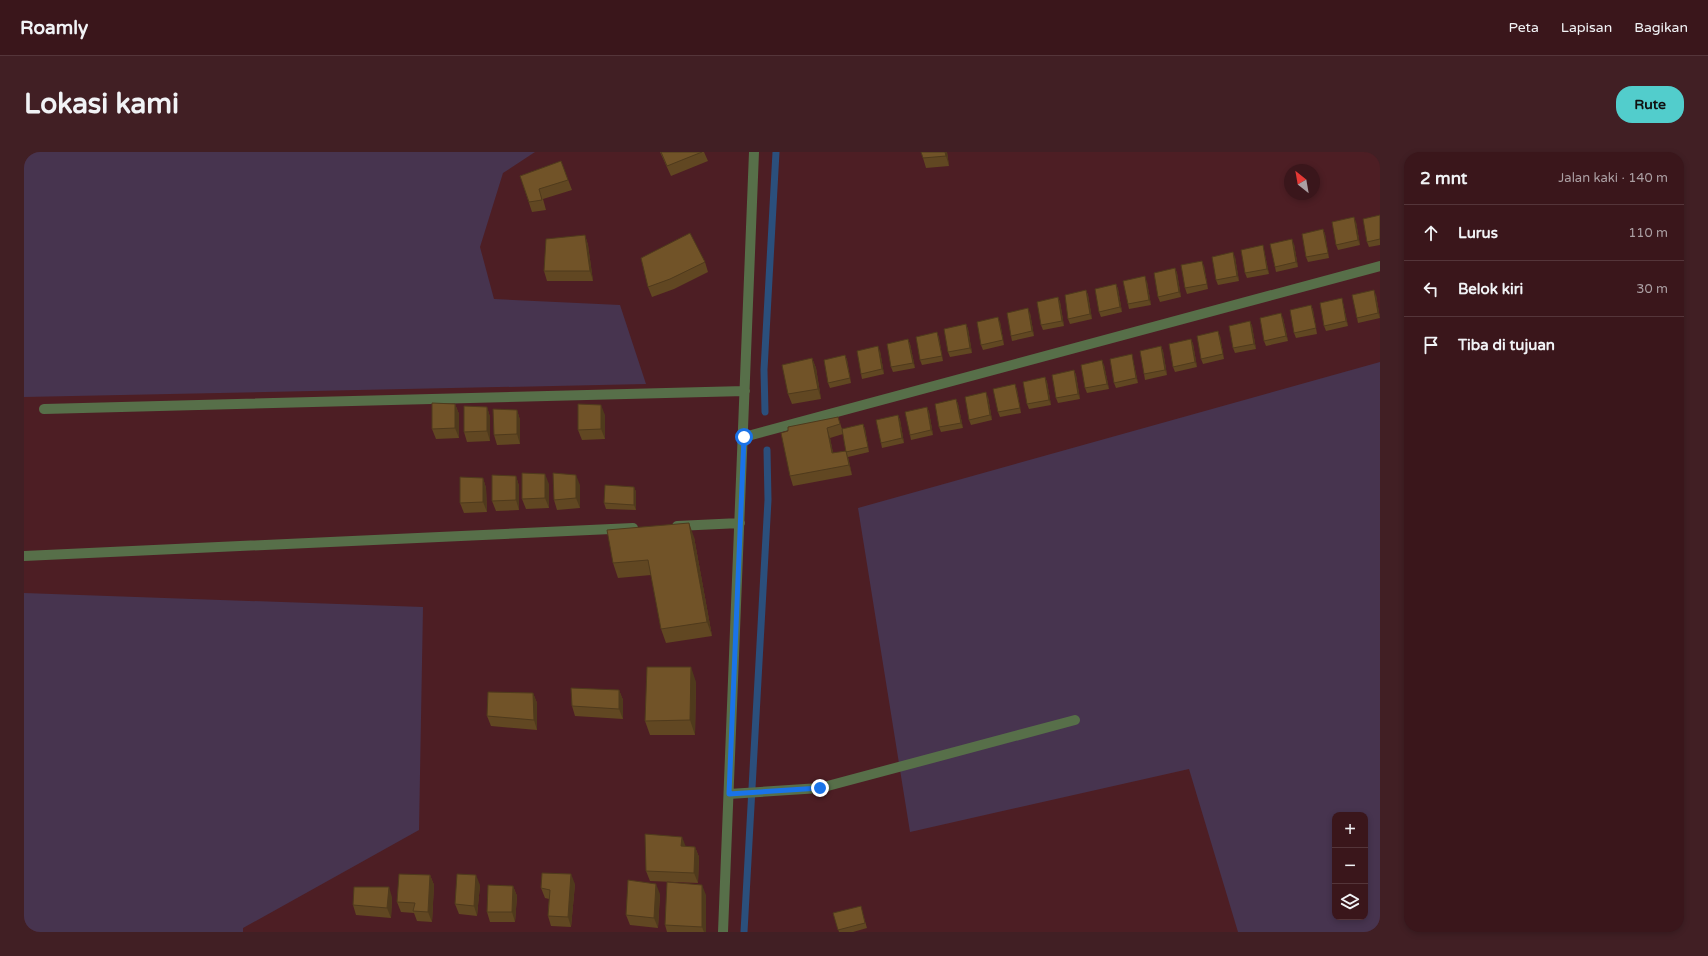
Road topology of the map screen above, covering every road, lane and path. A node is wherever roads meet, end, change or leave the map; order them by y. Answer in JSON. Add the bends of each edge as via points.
{"nodes":[{"id":1,"x":754,"y":152,"type":"edge"},
{"id":2,"x":1380,"y":266,"type":"edge"},
{"id":3,"x":745,"y":391,"type":"junction"},
{"id":4,"x":44,"y":409,"type":"dead end"},
{"id":5,"x":744,"y":437,"type":"junction"},
{"id":6,"x":740,"y":523,"type":"junction"},
{"id":7,"x":668,"y":527,"type":"edge"},
{"id":8,"x":645,"y":528,"type":"edge"},
{"id":9,"x":24,"y":556,"type":"edge"},
{"id":10,"x":1075,"y":720,"type":"dead end"},
{"id":11,"x":733,"y":794,"type":"junction"},
{"id":12,"x":724,"y":932,"type":"edge"}],
"edges":[{"from":1,"to":3,"type":"street"},
{"from":2,"to":5,"type":"street"},
{"from":3,"to":4,"type":"street"},
{"from":3,"to":5,"type":"street"},
{"from":5,"to":6,"type":"street"},
{"from":6,"to":7,"type":"street"},
{"from":6,"to":11,"type":"street"},
{"from":8,"to":9,"type":"street"},
{"from":10,"to":11,"type":"street","via":[[820,788]]},
{"from":11,"to":12,"type":"street"}]}
